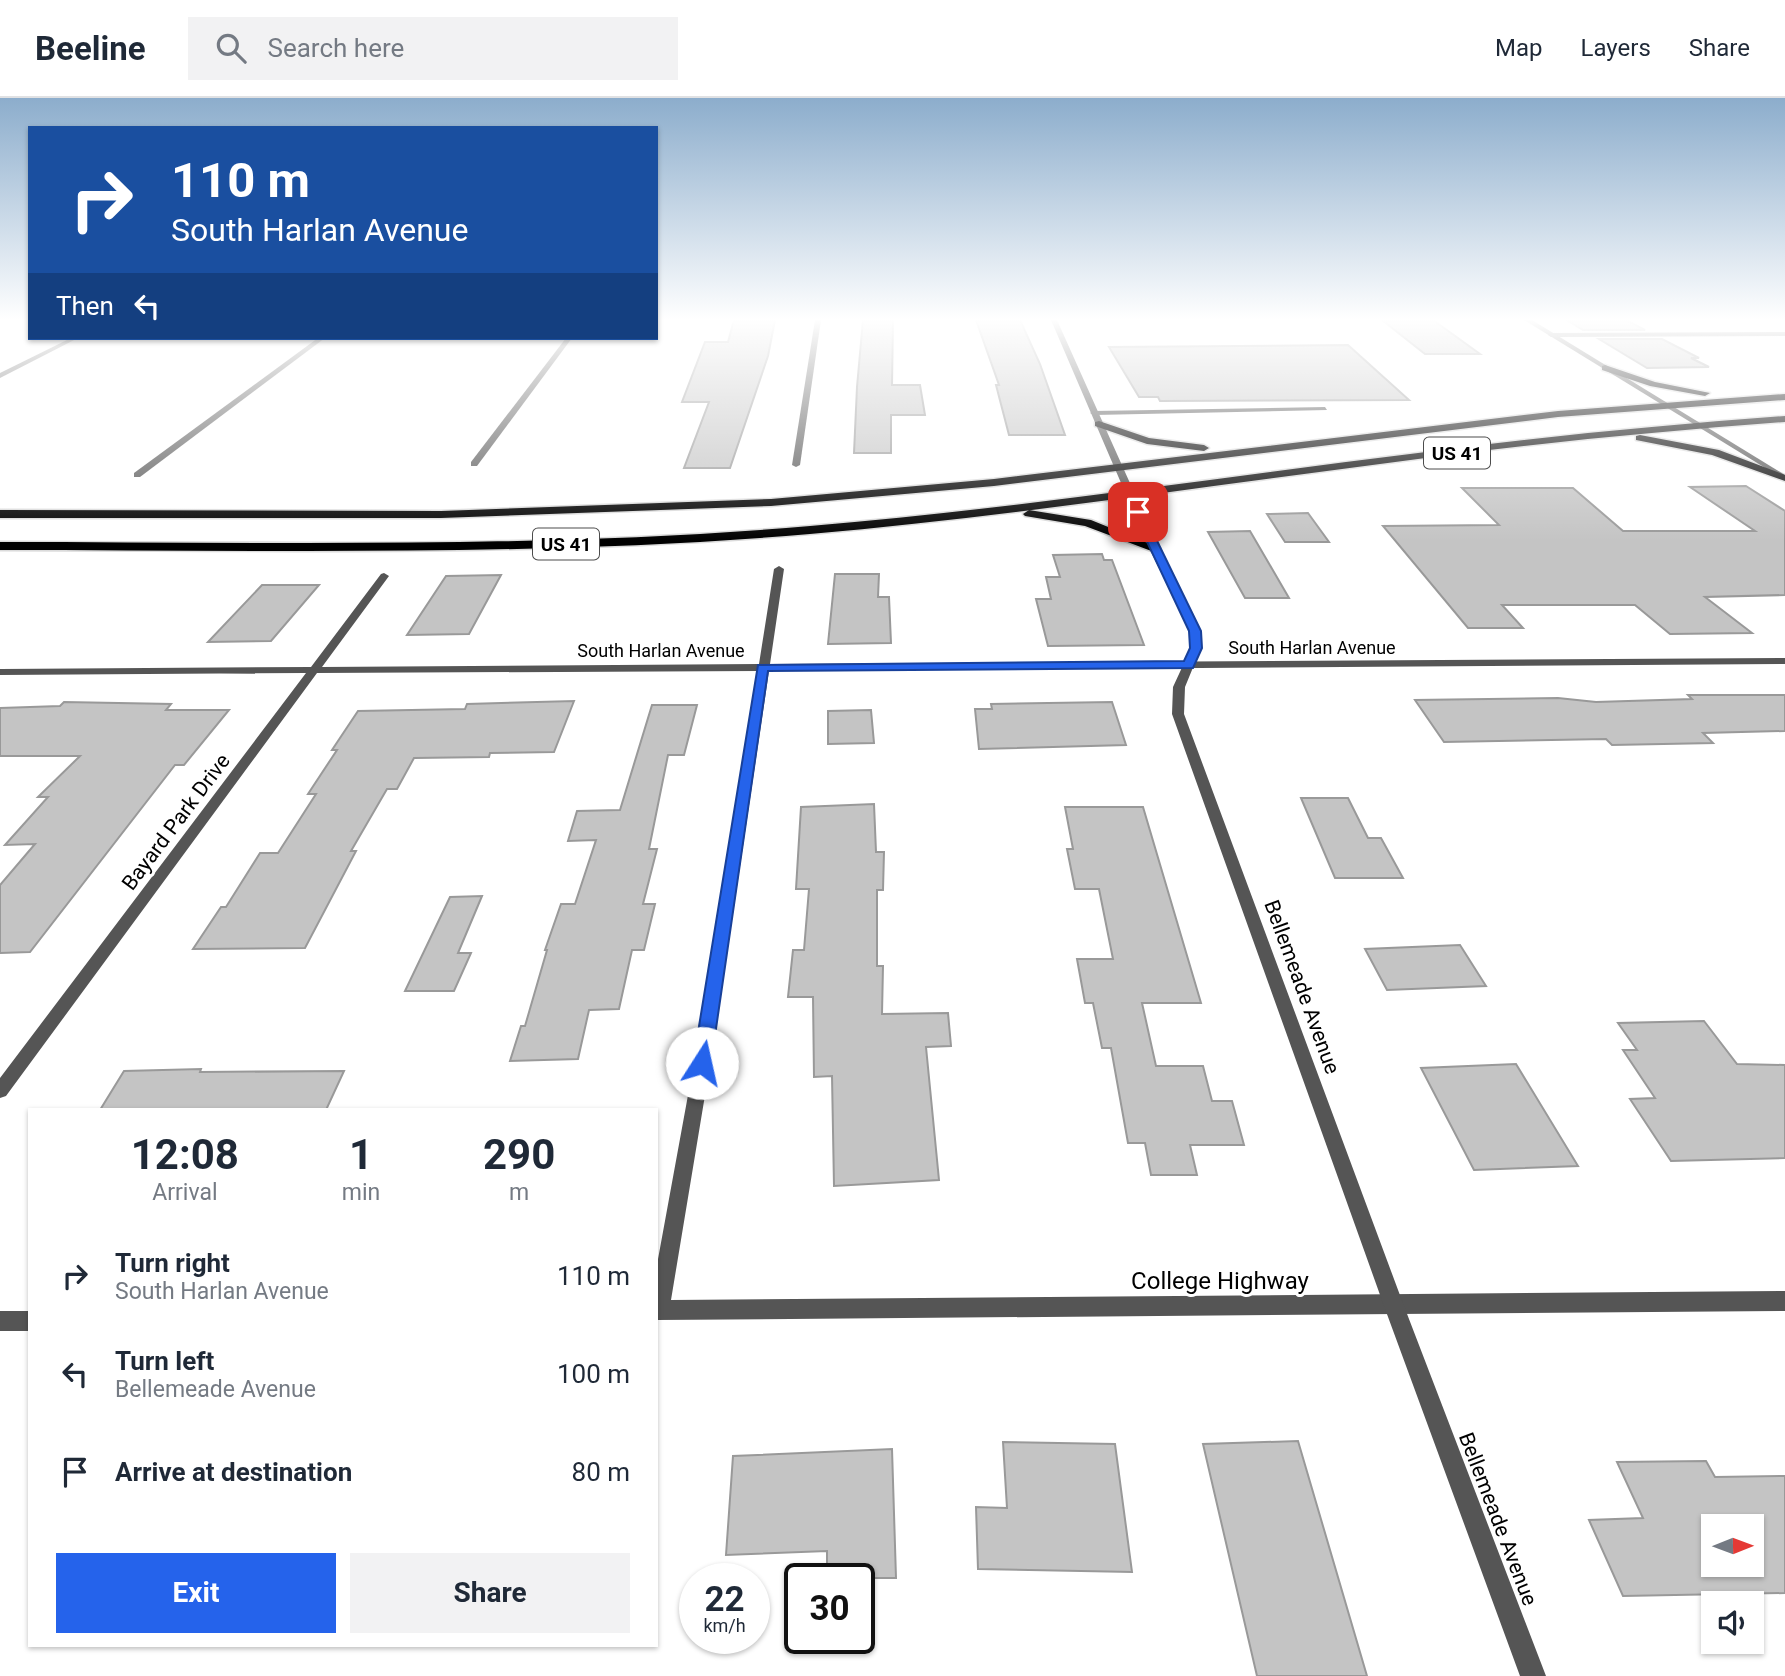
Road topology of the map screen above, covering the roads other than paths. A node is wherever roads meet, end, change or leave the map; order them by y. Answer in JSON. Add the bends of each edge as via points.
{"nodes":[{"id":1,"x":246,"y":394,"type":"edge"},
{"id":2,"x":527,"y":394,"type":"edge"},
{"id":3,"x":807,"y":394,"type":"edge"},
{"id":4,"x":1086,"y":394,"type":"edge"},
{"id":5,"x":1648,"y":394,"type":"edge"},
{"id":6,"x":1715,"y":394,"type":"edge"},
{"id":7,"x":1785,"y":397,"type":"edge"},
{"id":8,"x":1765,"y":398,"type":"junction"},
{"id":9,"x":1665,"y":404,"type":"junction"},
{"id":10,"x":1325,"y":409,"type":"dead end"},
{"id":11,"x":1094,"y":413,"type":"junction"},
{"id":12,"x":1785,"y":419,"type":"edge"},
{"id":13,"x":1099,"y":424,"type":"junction"},
{"id":14,"x":1698,"y":425,"type":"junction"},
{"id":15,"x":1587,"y":437,"type":"junction"},
{"id":16,"x":1254,"y":451,"type":"junction"},
{"id":17,"x":474,"y":464,"type":"dead end"},
{"id":18,"x":796,"y":464,"type":"dead end"},
{"id":19,"x":1118,"y":467,"type":"junction"},
{"id":20,"x":137,"y":475,"type":"dead end"},
{"id":21,"x":1785,"y":478,"type":"edge"},
{"id":22,"x":1130,"y":494,"type":"junction"},
{"id":23,"x":1007,"y":510,"type":"junction"},
{"id":24,"x":0,"y":514,"type":"edge"},
{"id":25,"x":43,"y":514,"type":"junction"},
{"id":26,"x":0,"y":545,"type":"edge"},
{"id":27,"x":1154,"y":548,"type":"junction"},
{"id":28,"x":779,"y":569,"type":"dead end"},
{"id":29,"x":384,"y":576,"type":"dead end"},
{"id":30,"x":1785,"y":661,"type":"edge"},
{"id":31,"x":1189,"y":665,"type":"junction"},
{"id":32,"x":762,"y":668,"type":"junction"},
{"id":33,"x":317,"y":669,"type":"junction"},
{"id":34,"x":0,"y":672,"type":"edge"},
{"id":35,"x":0,"y":1091,"type":"edge"},
{"id":36,"x":1785,"y":1301,"type":"edge"},
{"id":37,"x":658,"y":1304,"type":"edge"},
{"id":38,"x":1394,"y":1306,"type":"junction"},
{"id":39,"x":658,"y":1310,"type":"edge"},
{"id":40,"x":0,"y":1321,"type":"edge"},
{"id":41,"x":28,"y":1321,"type":"edge"},
{"id":42,"x":1532,"y":1676,"type":"edge"}],
"edges":[{"from":1,"to":20,"type":"street"},
{"from":2,"to":17,"type":"street"},
{"from":3,"to":18,"type":"street"},
{"from":4,"to":11,"type":"street","name":"Bellemeade Avenue"},
{"from":5,"to":9,"type":"street"},
{"from":6,"to":8,"type":"highway"},
{"from":7,"to":8,"type":"highway","number":"US 41"},
{"from":8,"to":9,"type":"highway","number":"US 41"},
{"from":9,"to":14,"type":"street"},
{"from":9,"to":16,"type":"highway","number":"US 41"},
{"from":10,"to":11,"type":"street"},
{"from":11,"to":13,"type":"street","name":"Bellemeade Avenue"},
{"from":12,"to":14,"type":"highway","number":"US 41"},
{"from":13,"to":16,"type":"highway","via":[[1165,445]]},
{"from":13,"to":19,"type":"street","name":"Bellemeade Avenue"},
{"from":14,"to":15,"type":"highway","number":"US 41"},
{"from":14,"to":21,"type":"street"},
{"from":15,"to":21,"type":"highway","via":[[1658,440],[1700,448]]},
{"from":15,"to":22,"type":"highway","number":"US 41"},
{"from":16,"to":19,"type":"highway","number":"US 41"},
{"from":19,"to":22,"type":"street","name":"Bellemeade Avenue"},
{"from":19,"to":25,"type":"highway","number":"US 41","via":[[880,494],[657,510],[477,515]]},
{"from":22,"to":23,"type":"highway","number":"US 41"},
{"from":22,"to":27,"type":"street","name":"Bellemeade Avenue"},
{"from":23,"to":26,"type":"highway","number":"US 41","via":[[805,530],[555,544]]},
{"from":23,"to":27,"type":"highway","via":[[1087,523]]},
{"from":24,"to":25,"type":"highway","number":"US 41"},
{"from":25,"to":26,"type":"highway","via":[[62,524],[30,541]]},
{"from":27,"to":31,"type":"street","name":"Bellemeade Avenue","via":[[1195,631],[1196,648]]},
{"from":28,"to":32,"type":"street"},
{"from":29,"to":33,"type":"street","name":"Bayard Park Drive"},
{"from":30,"to":31,"type":"street","name":"South Harlan Avenue"},
{"from":31,"to":32,"type":"street","name":"South Harlan Avenue"},
{"from":31,"to":38,"type":"street","name":"Bellemeade Avenue","via":[[1179,687],[1178,714]]},
{"from":32,"to":33,"type":"street","name":"South Harlan Avenue"},
{"from":32,"to":37,"type":"street","via":[[707,1035]]},
{"from":33,"to":34,"type":"street","name":"South Harlan Avenue"},
{"from":33,"to":35,"type":"street","name":"Bayard Park Drive"},
{"from":36,"to":38,"type":"street","name":"College Highway"},
{"from":38,"to":39,"type":"street","name":"College Highway"},
{"from":38,"to":42,"type":"street","name":"Bellemeade Avenue"},
{"from":40,"to":41,"type":"street"}]}
